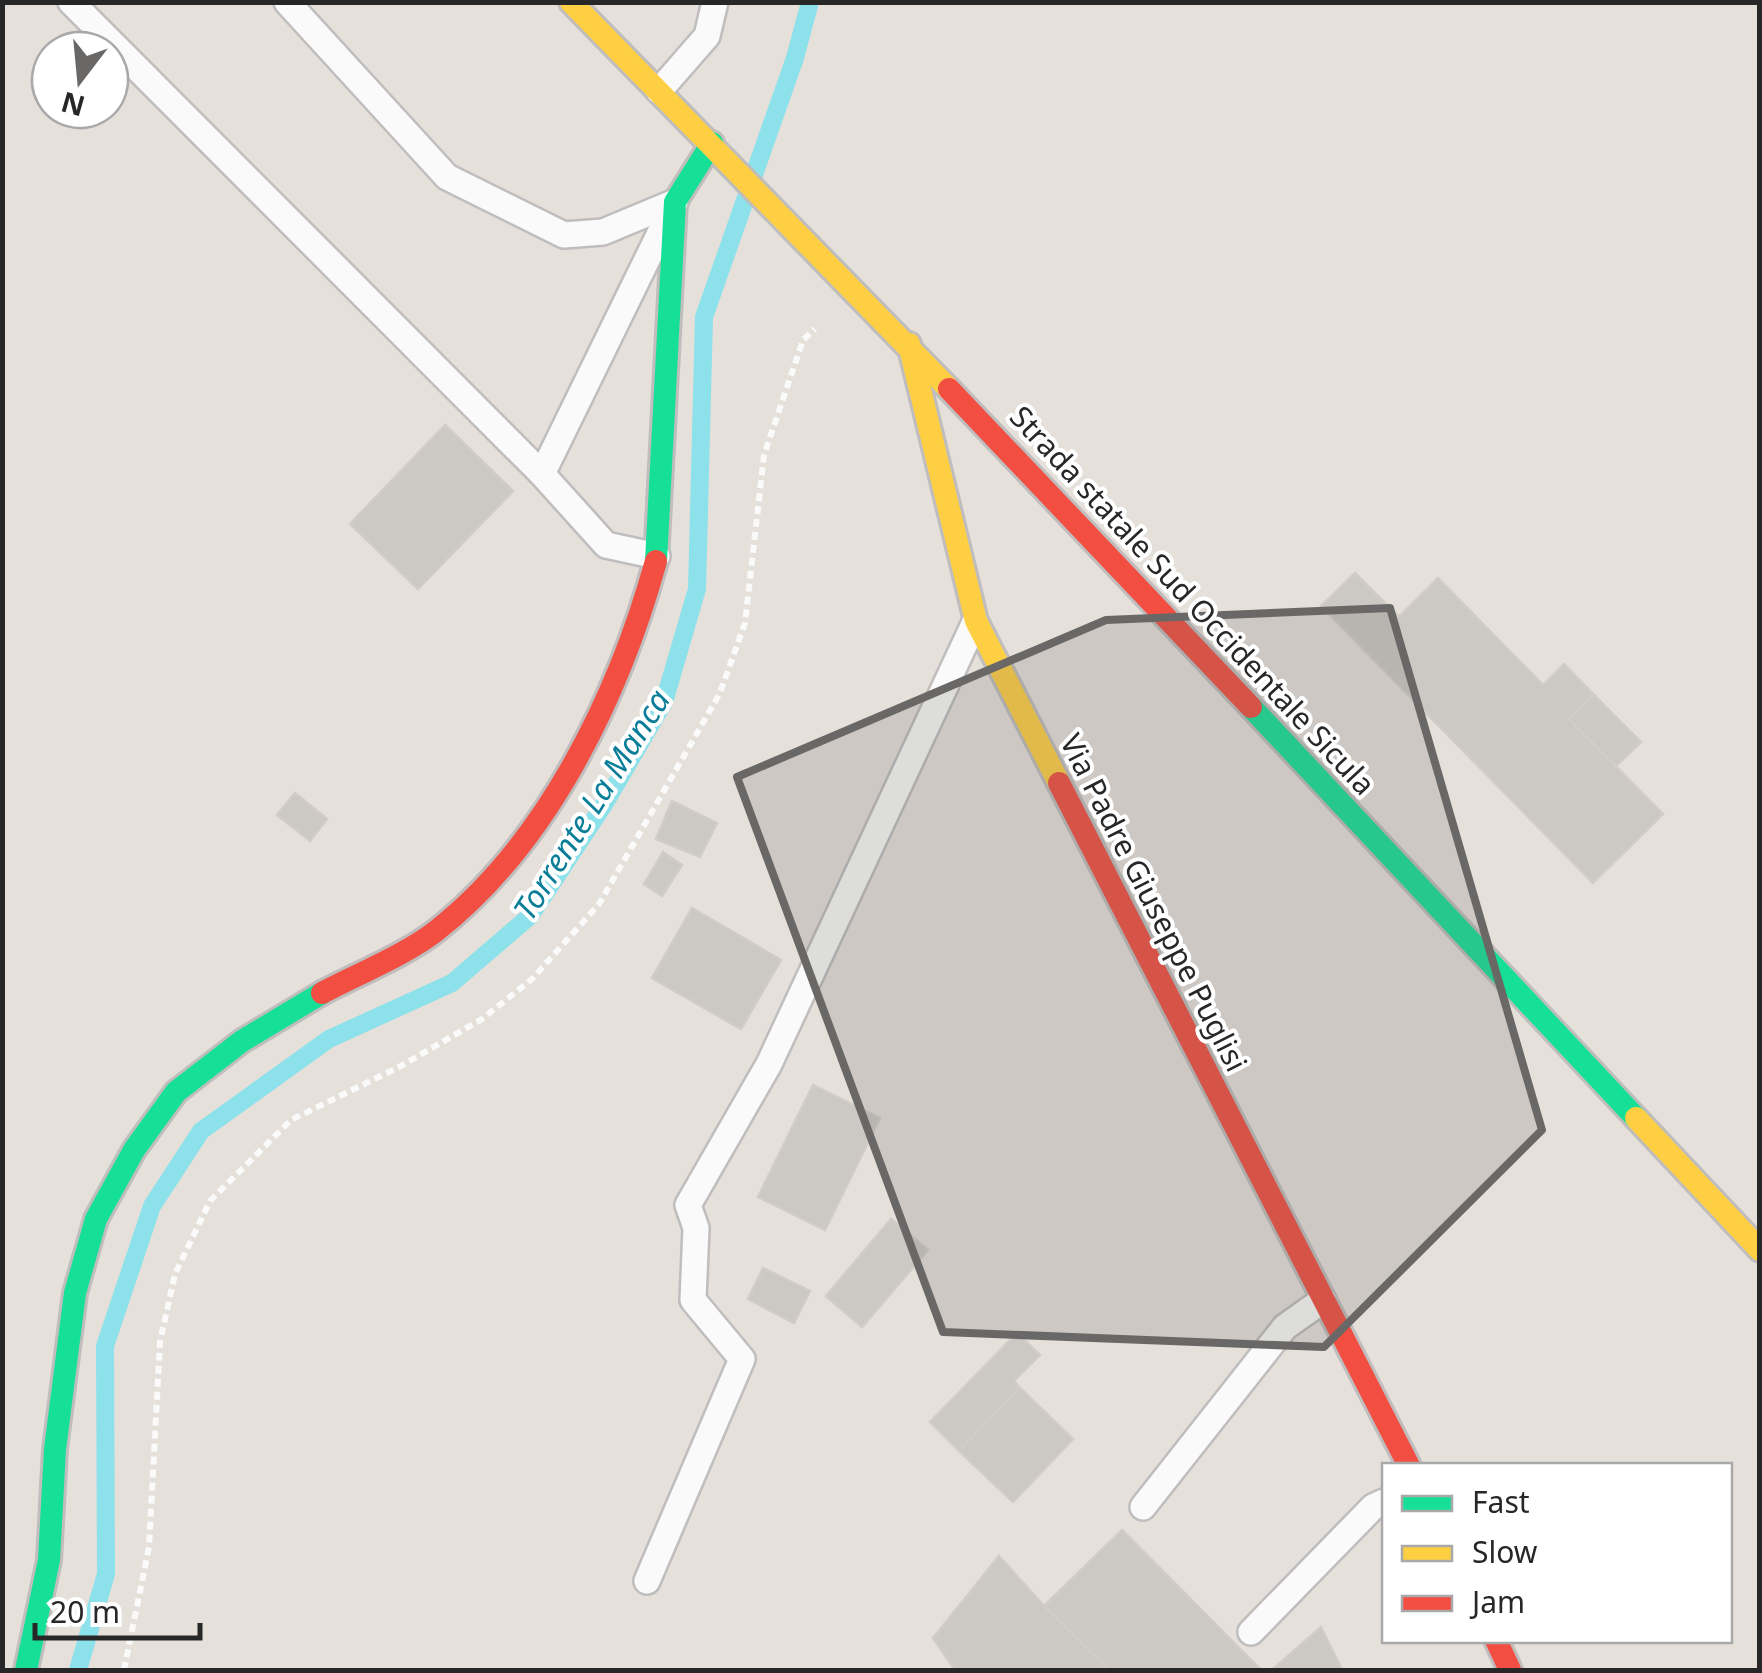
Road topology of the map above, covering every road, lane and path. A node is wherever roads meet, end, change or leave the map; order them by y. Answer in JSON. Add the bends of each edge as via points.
{"nodes":[{"id":1,"x":72,"y":2,"type":"edge"},
{"id":2,"x":288,"y":2,"type":"edge"},
{"id":3,"x":570,"y":2,"type":"edge"},
{"id":4,"x":715,"y":2,"type":"edge"},
{"id":5,"x":659,"y":91,"type":"junction"},
{"id":6,"x":719,"y":149,"type":"junction"},
{"id":7,"x":675,"y":202,"type":"junction"},
{"id":8,"x":909,"y":344,"type":"junction"},
{"id":9,"x":542,"y":474,"type":"junction"},
{"id":10,"x":657,"y":556,"type":"junction"},
{"id":11,"x":976,"y":621,"type":"junction"},
{"id":12,"x":1760,"y":1250,"type":"edge"},
{"id":13,"x":1323,"y":1300,"type":"junction"},
{"id":14,"x":1408,"y":1463,"type":"edge"},
{"id":15,"x":1382,"y":1503,"type":"edge"},
{"id":16,"x":1143,"y":1507,"type":"dead end"},
{"id":17,"x":647,"y":1582,"type":"dead end"},
{"id":18,"x":1251,"y":1632,"type":"dead end"},
{"id":19,"x":1497,"y":1643,"type":"edge"},
{"id":20,"x":26,"y":1670,"type":"edge"},
{"id":21,"x":1510,"y":1670,"type":"edge"}],
"edges":[{"from":1,"to":9,"type":"lane"},
{"from":2,"to":7,"type":"lane","via":[[447,177],[564,235],[603,232]]},
{"from":3,"to":5,"type":"main road","name":"Strada statale Sud Occidentale Sicula"},
{"from":4,"to":5,"type":"lane","via":[[707,36]]},
{"from":5,"to":6,"type":"main road","name":"Strada statale Sud Occidentale Sicula"},
{"from":6,"to":7,"type":"main road"},
{"from":6,"to":8,"type":"main road","name":"Strada statale Sud Occidentale Sicula"},
{"from":7,"to":9,"type":"lane"},
{"from":7,"to":10,"type":"main road"},
{"from":8,"to":11,"type":"main road","name":"Via Padre Giuseppe Puglisi"},
{"from":8,"to":12,"type":"main road","name":"Strada statale Sud Occidentale Sicula"},
{"from":9,"to":10,"type":"lane","via":[[606,545]]},
{"from":10,"to":20,"type":"main road","via":[[604,701],[544,817],[494,878],[434,933],[242,1041],[176,1092],[134,1150],[96,1219],[74,1293],[49,1560]]},
{"from":11,"to":13,"type":"main road","name":"Via Padre Giuseppe Puglisi"},
{"from":11,"to":17,"type":"lane","via":[[769,1064],[688,1205],[696,1228],[693,1300],[742,1359]]},
{"from":13,"to":14,"type":"main road","name":"Via Padre Giuseppe Puglisi"},
{"from":13,"to":16,"type":"lane","via":[[1285,1328]]},
{"from":15,"to":18,"type":"lane"},
{"from":19,"to":21,"type":"main road"}]}
